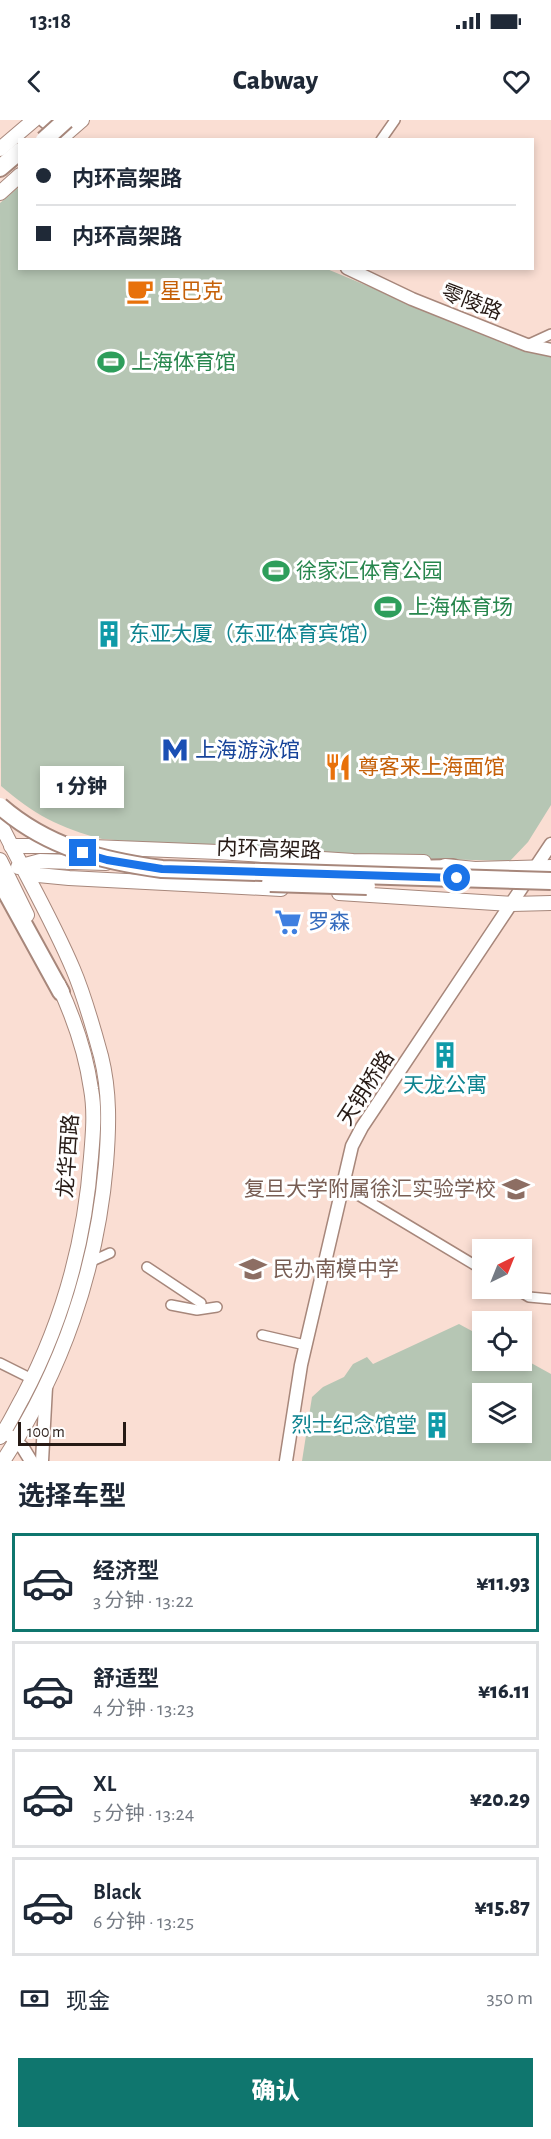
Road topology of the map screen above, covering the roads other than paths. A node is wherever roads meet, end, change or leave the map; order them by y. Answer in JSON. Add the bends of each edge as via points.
{"nodes":[{"id":1,"x":34,"y":120,"type":"edge"},
{"id":2,"x":43,"y":120,"type":"edge"},
{"id":3,"x":55,"y":120,"type":"edge"},
{"id":4,"x":82,"y":120,"type":"edge"},
{"id":5,"x":395,"y":120,"type":"edge"},
{"id":6,"x":64,"y":134,"type":"edge"},
{"id":7,"x":34,"y":138,"type":"edge"},
{"id":8,"x":382,"y":138,"type":"edge"},
{"id":9,"x":0,"y":149,"type":"edge"},
{"id":10,"x":18,"y":153,"type":"edge"},
{"id":11,"x":18,"y":163,"type":"edge"},
{"id":12,"x":0,"y":168,"type":"edge"},
{"id":13,"x":0,"y":178,"type":"edge"},
{"id":14,"x":18,"y":178,"type":"edge"},
{"id":15,"x":0,"y":193,"type":"edge"},
{"id":16,"x":351,"y":270,"type":"edge"},
{"id":17,"x":551,"y":334,"type":"edge"},
{"id":18,"x":527,"y":345,"type":"junction"},
{"id":19,"x":551,"y":351,"type":"edge"},
{"id":20,"x":0,"y":807,"type":"edge"},
{"id":21,"x":0,"y":818,"type":"edge"},
{"id":22,"x":0,"y":823,"type":"edge"},
{"id":23,"x":551,"y":844,"type":"edge"},
{"id":24,"x":11,"y":846,"type":"junction"},
{"id":25,"x":21,"y":866,"type":"junction"},
{"id":26,"x":536,"y":867,"type":"junction"},
{"id":27,"x":551,"y":867,"type":"edge"},
{"id":28,"x":453,"y":868,"type":"junction"},
{"id":29,"x":1,"y":870,"type":"edge"},
{"id":30,"x":216,"y":870,"type":"junction"},
{"id":31,"x":551,"y":881,"type":"edge"},
{"id":32,"x":551,"y":889,"type":"edge"},
{"id":33,"x":551,"y":903,"type":"edge"},
{"id":34,"x":512,"y":904,"type":"junction"},
{"id":35,"x":62,"y":992,"type":"junction"},
{"id":36,"x":343,"y":1186,"type":"junction"},
{"id":37,"x":110,"y":1253,"type":"dead end"},
{"id":38,"x":90,"y":1262,"type":"junction"},
{"id":39,"x":472,"y":1263,"type":"edge"},
{"id":40,"x":147,"y":1267,"type":"dead end"},
{"id":41,"x":532,"y":1297,"type":"edge"},
{"id":42,"x":551,"y":1299,"type":"edge"},
{"id":43,"x":201,"y":1303,"type":"dead end"},
{"id":44,"x":171,"y":1305,"type":"dead end"},
{"id":45,"x":217,"y":1307,"type":"dead end"},
{"id":46,"x":262,"y":1335,"type":"dead end"},
{"id":47,"x":305,"y":1345,"type":"junction"},
{"id":48,"x":0,"y":1363,"type":"edge"},
{"id":49,"x":32,"y":1379,"type":"junction"},
{"id":50,"x":46,"y":1387,"type":"junction"},
{"id":51,"x":2,"y":1434,"type":"edge"},
{"id":52,"x":16,"y":1442,"type":"junction"},
{"id":53,"x":3,"y":1461,"type":"edge"},
{"id":54,"x":31,"y":1461,"type":"edge"},
{"id":55,"x":42,"y":1461,"type":"edge"},
{"id":56,"x":286,"y":1461,"type":"edge"}],
"edges":[{"from":1,"to":9,"type":"main road"},
{"from":2,"to":6,"type":"street"},
{"from":3,"to":7,"type":"highway"},
{"from":4,"to":6,"type":"main road"},
{"from":5,"to":8,"type":"street"},
{"from":10,"to":12,"type":"highway"},
{"from":11,"to":13,"type":"highway"},
{"from":14,"to":15,"type":"main road"},
{"from":16,"to":18,"type":"street","name":"零陵路"},
{"from":17,"to":18,"type":"street"},
{"from":18,"to":19,"type":"street","name":"零陵路"},
{"from":20,"to":30,"type":"highway","name":"内环高架路","bridge":true,"via":[[44,836],[91,856],[162,869]]},
{"from":21,"to":32,"type":"highway","name":"内环高架路","bridge":true,"via":[[77,861],[141,876],[316,885]]},
{"from":22,"to":24,"type":"main road","name":"龙华西路"},
{"from":23,"to":26,"type":"street","name":"天钥桥路"},
{"from":24,"to":25,"type":"main road","name":"龙华西路"},
{"from":24,"to":28,"type":"main road","via":[[427,862]]},
{"from":25,"to":28,"type":"main road","via":[[40,861],[429,874]]},
{"from":25,"to":29,"type":"main road"},
{"from":25,"to":34,"type":"main road","via":[[38,875],[69,879]]},
{"from":25,"to":38,"type":"main road","name":"龙华西路","via":[[73,970],[92,1023],[108,1088],[104,1181]]},
{"from":26,"to":27,"type":"main road"},
{"from":26,"to":28,"type":"main road"},
{"from":26,"to":34,"type":"street","name":"天钥桥路"},
{"from":28,"to":30,"type":"highway","via":[[232,865]]},
{"from":29,"to":35,"type":"main road","name":"龙华西路","via":[[24,907]]},
{"from":29,"to":35,"type":"highway","via":[[8,897]]},
{"from":30,"to":31,"type":"highway","name":"内环高架路","bridge":true},
{"from":33,"to":34,"type":"main road"},
{"from":34,"to":36,"type":"street","name":"天钥桥路","via":[[362,1127],[352,1146]]},
{"from":35,"to":49,"type":"main road","name":"龙华西路","via":[[92,1090],[90,1177],[82,1235],[50,1338]]},
{"from":36,"to":39,"type":"street"},
{"from":36,"to":47,"type":"street","name":"天钥桥路"},
{"from":37,"to":38,"type":"street"},
{"from":38,"to":50,"type":"main road","name":"龙华西路"},
{"from":40,"to":43,"type":"street"},
{"from":41,"to":42,"type":"street"},
{"from":44,"to":45,"type":"street","via":[[197,1310]]},
{"from":46,"to":47,"type":"street"},
{"from":47,"to":56,"type":"street","name":"天钥桥路"},
{"from":48,"to":49,"type":"street"},
{"from":49,"to":51,"type":"main road","name":"龙华西路"},
{"from":50,"to":52,"type":"main road","name":"龙华西路"},
{"from":50,"to":55,"type":"street"},
{"from":51,"to":52,"type":"street","name":"龙华西路"},
{"from":52,"to":53,"type":"main road"},
{"from":52,"to":54,"type":"street","name":"龙华西路"}]}
